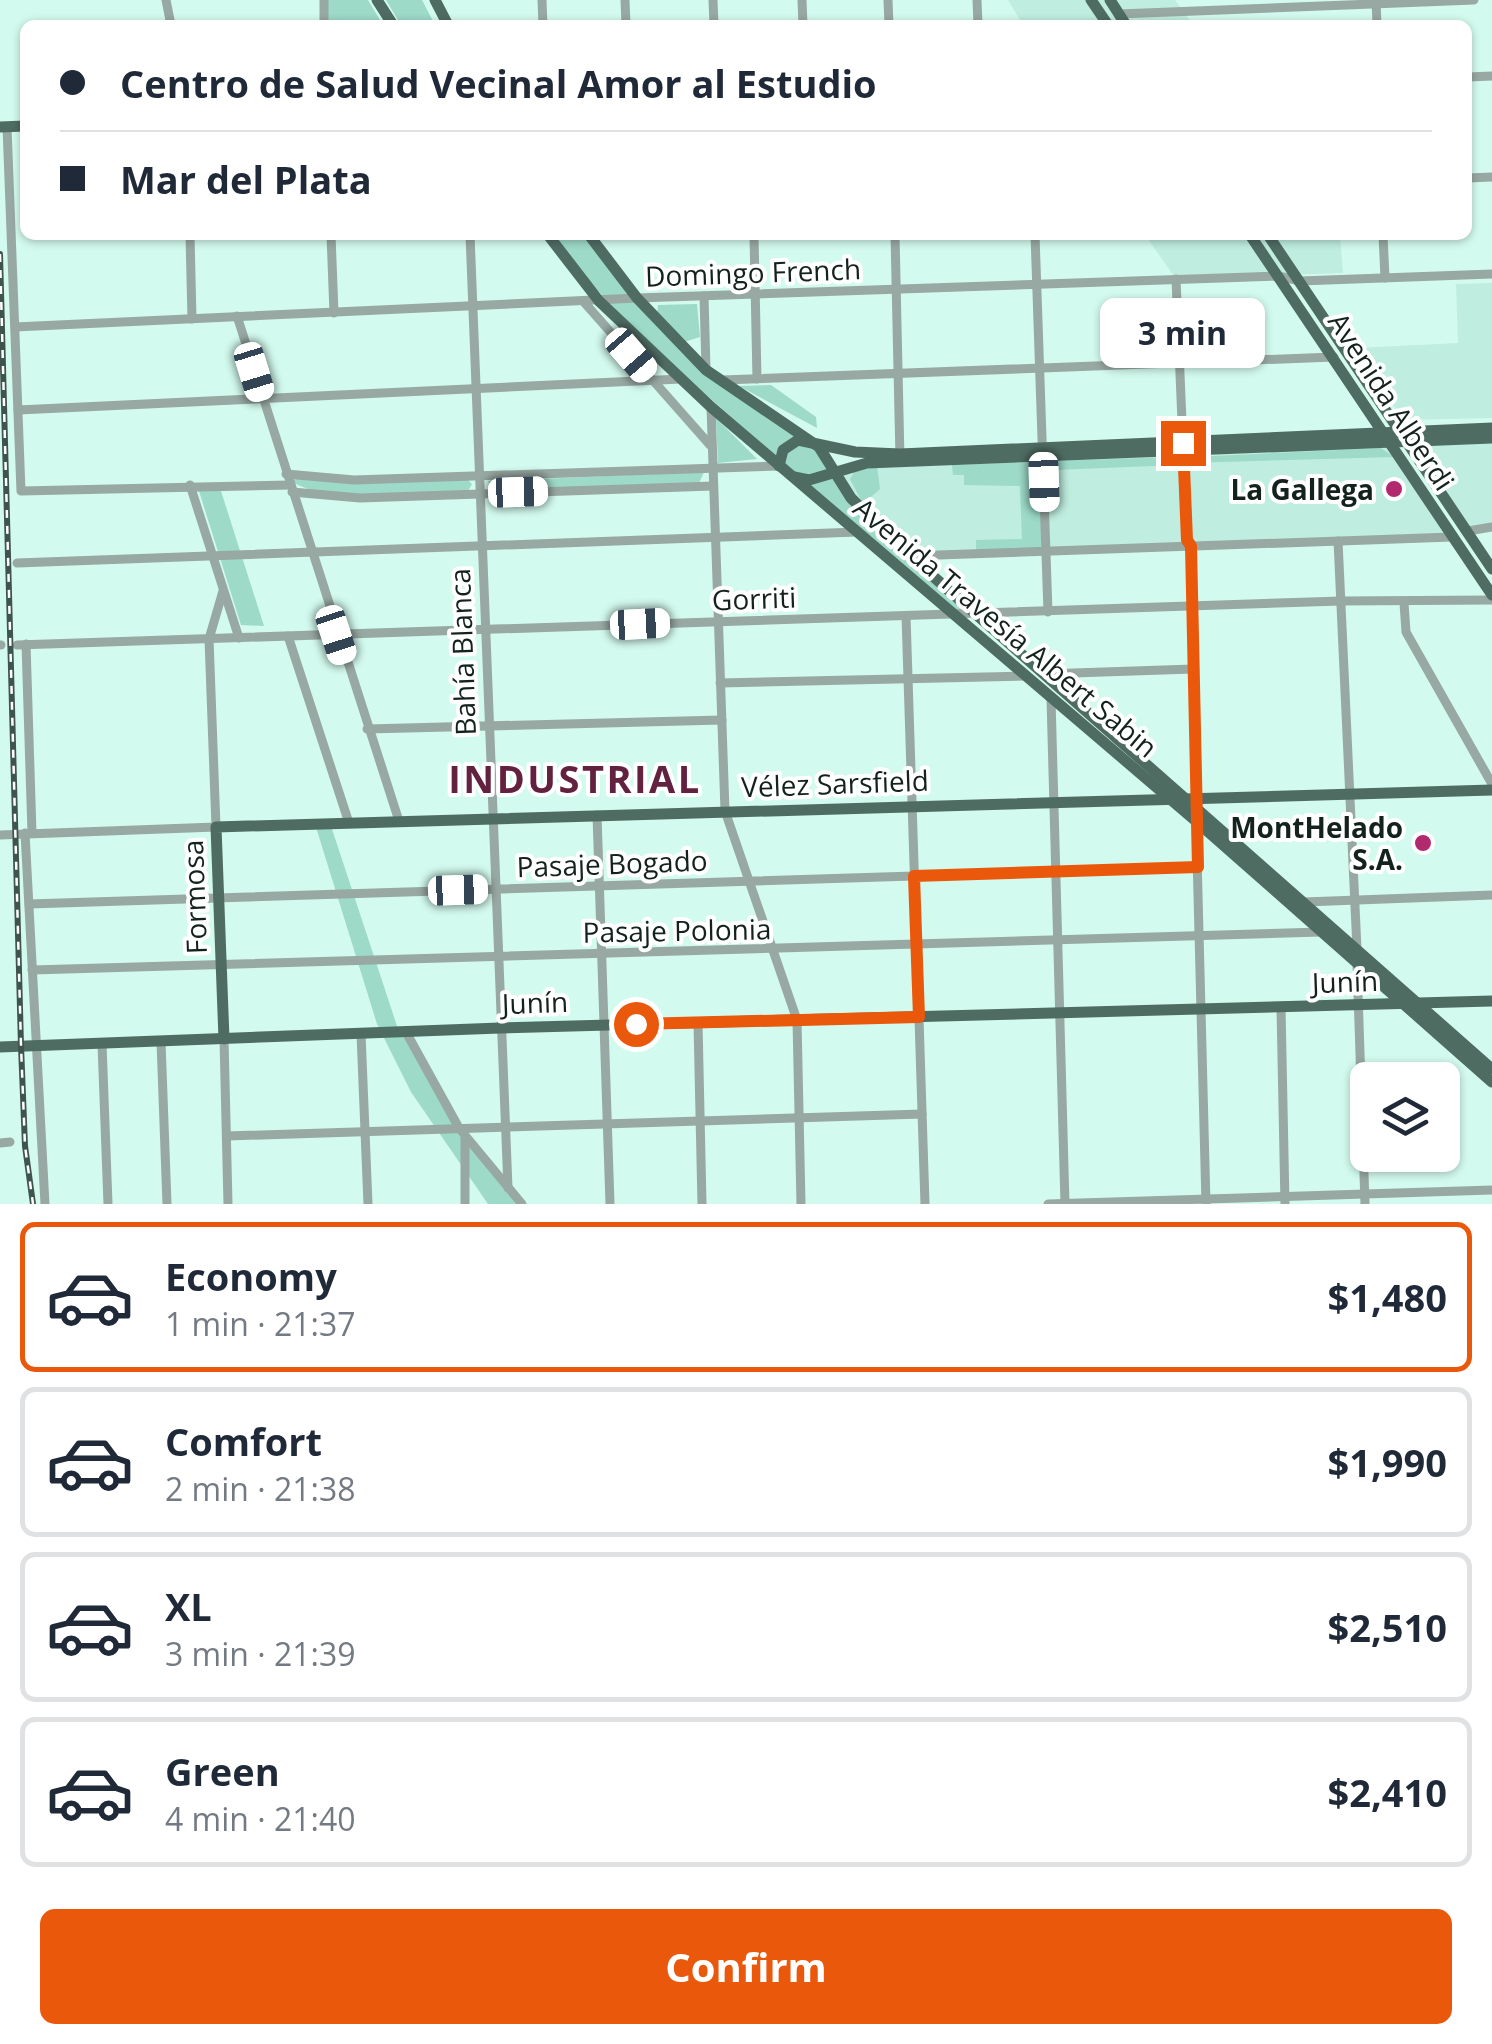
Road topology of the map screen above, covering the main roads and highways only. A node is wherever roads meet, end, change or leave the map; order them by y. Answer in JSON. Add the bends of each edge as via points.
{"nodes":[{"id":1,"x":1110,"y":0,"type":"edge"},
{"id":2,"x":1122,"y":20,"type":"edge"},
{"id":3,"x":552,"y":240,"type":"edge"},
{"id":4,"x":593,"y":240,"type":"edge"},
{"id":5,"x":1253,"y":240,"type":"edge"},
{"id":6,"x":1271,"y":240,"type":"edge"},
{"id":7,"x":659,"y":322,"type":"junction"},
{"id":8,"x":636,"y":334,"type":"junction"},
{"id":9,"x":1492,"y":428,"type":"edge"},
{"id":10,"x":1404,"y":438,"type":"junction"},
{"id":11,"x":1492,"y":438,"type":"edge"},
{"id":12,"x":1384,"y":440,"type":"junction"},
{"id":13,"x":814,"y":442,"type":"junction"},
{"id":14,"x":824,"y":454,"type":"junction"},
{"id":15,"x":900,"y":458,"type":"junction"},
{"id":16,"x":779,"y":466,"type":"junction"},
{"id":17,"x":834,"y":472,"type":"junction"},
{"id":18,"x":790,"y":475,"type":"junction"},
{"id":19,"x":815,"y":478,"type":"junction"},
{"id":20,"x":1492,"y":569,"type":"edge"},
{"id":21,"x":1492,"y":598,"type":"edge"},
{"id":22,"x":1492,"y":787,"type":"edge"},
{"id":23,"x":1170,"y":799,"type":"junction"},
{"id":24,"x":1193,"y":806,"type":"junction"},
{"id":25,"x":216,"y":827,"type":"joint"},
{"id":26,"x":1492,"y":1001,"type":"edge"},
{"id":27,"x":1400,"y":1004,"type":"junction"},
{"id":28,"x":1419,"y":1004,"type":"junction"},
{"id":29,"x":224,"y":1039,"type":"junction"},
{"id":30,"x":0,"y":1047,"type":"edge"},
{"id":31,"x":1492,"y":1068,"type":"edge"},
{"id":32,"x":1492,"y":1082,"type":"edge"}],
"edges":[{"from":1,"to":2,"type":"main road"},
{"from":3,"to":8,"type":"main road","name":"Avenida Travesía Albert Sabin"},
{"from":4,"to":7,"type":"main road","name":"Avenida Travesía Albert Sabin"},
{"from":5,"to":12,"type":"main road","name":"Avenida Alberdi"},
{"from":6,"to":10,"type":"main road","name":"Avenida Alberdi"},
{"from":7,"to":8,"type":"main road","via":[[643,322]]},
{"from":7,"to":13,"type":"main road","name":"Avenida Travesía Albert Sabin","via":[[718,380]]},
{"from":8,"to":16,"type":"main road","name":"Avenida Travesía Albert Sabin"},
{"from":9,"to":10,"type":"main road"},
{"from":10,"to":11,"type":"main road"},
{"from":10,"to":12,"type":"main road"},
{"from":10,"to":20,"type":"main road","name":"Avenida Alberdi"},
{"from":12,"to":15,"type":"main road"},
{"from":12,"to":21,"type":"main road","name":"Avenida Alberdi"},
{"from":13,"to":14,"type":"main road","name":"Avenida Travesía Albert Sabin"},
{"from":13,"to":15,"type":"main road"},
{"from":13,"to":16,"type":"main road","via":[[789,444]]},
{"from":14,"to":17,"type":"main road","name":"Avenida Travesía Albert Sabin"},
{"from":14,"to":19,"type":"main road"},
{"from":15,"to":17,"type":"main road"},
{"from":16,"to":18,"type":"main road","name":"Avenida Travesía Albert Sabin"},
{"from":17,"to":19,"type":"main road"},
{"from":17,"to":24,"type":"main road","name":"Avenida Travesía Albert Sabin","via":[[850,498],[910,556]]},
{"from":18,"to":19,"type":"main road"},
{"from":18,"to":23,"type":"main road","name":"Avenida Travesía Albert Sabin"},
{"from":22,"to":24,"type":"main road","name":"Vélez Sarsfield"},
{"from":23,"to":24,"type":"main road","name":"Vélez Sarsfield"},
{"from":23,"to":24,"type":"main road","name":"Avenida Travesía Albert Sabin"},
{"from":23,"to":25,"type":"main road","name":"Vélez Sarsfield"},
{"from":24,"to":27,"type":"main road","name":"Avenida Travesía Albert Sabin"},
{"from":24,"to":28,"type":"main road","name":"Avenida Travesía Albert Sabin"},
{"from":25,"to":29,"type":"main road","name":"Formosa"},
{"from":26,"to":28,"type":"main road","name":"Junín"},
{"from":27,"to":28,"type":"main road","name":"Junín"},
{"from":27,"to":29,"type":"main road","name":"Junín"},
{"from":27,"to":32,"type":"main road","name":"Avenida Travesía Albert Sabin"},
{"from":28,"to":31,"type":"main road","name":"Avenida Travesía Albert Sabin"},
{"from":29,"to":30,"type":"main road","name":"Junín"}]}
